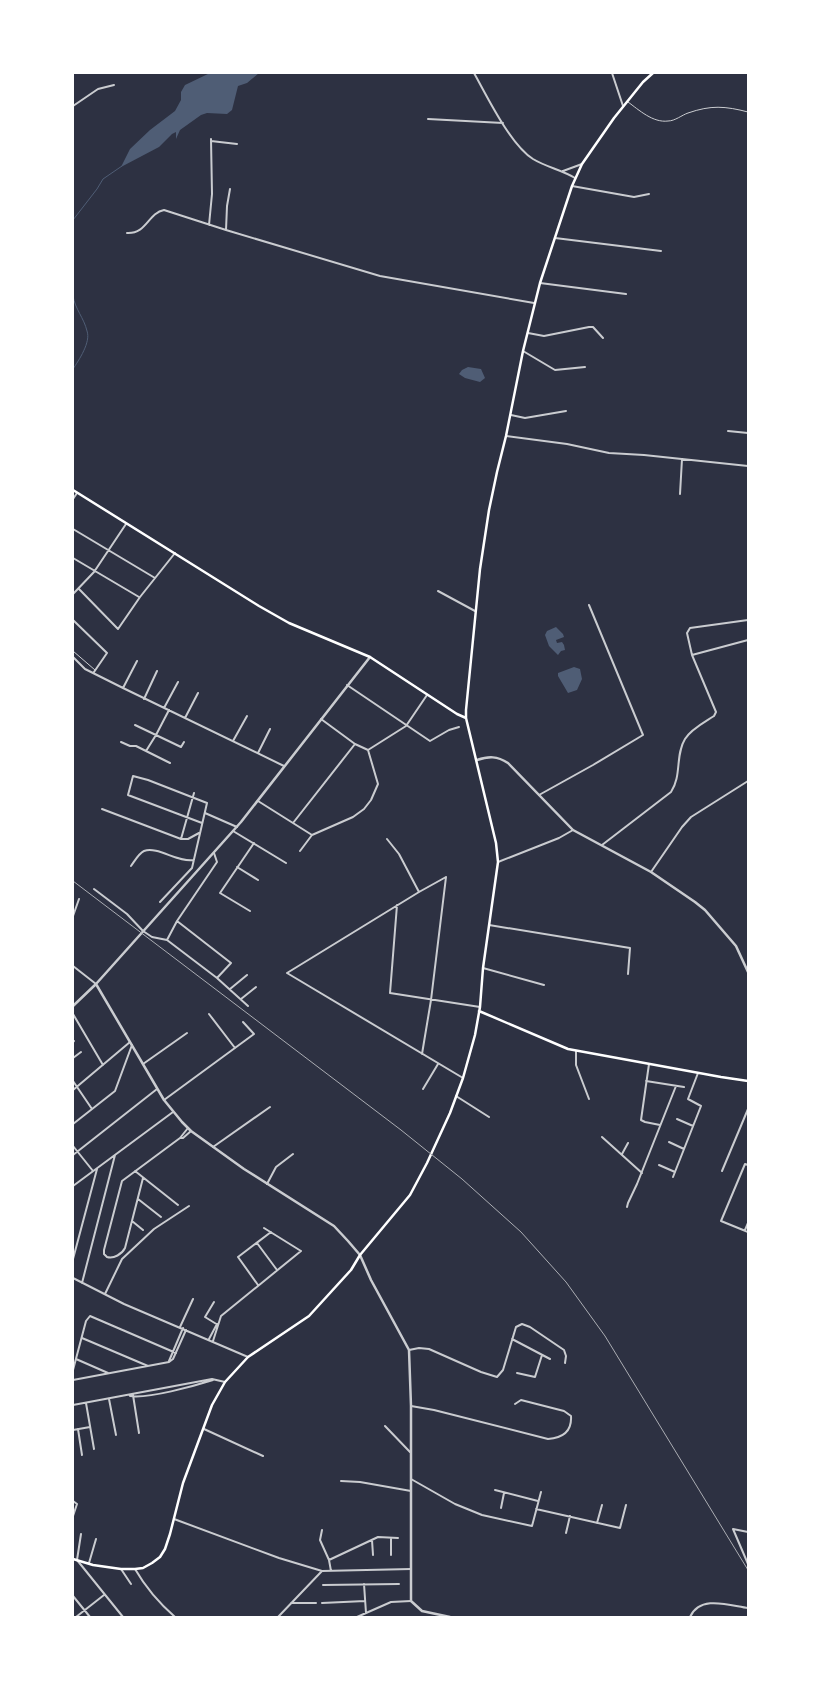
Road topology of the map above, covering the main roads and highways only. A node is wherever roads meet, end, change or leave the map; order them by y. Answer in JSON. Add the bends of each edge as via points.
{"nodes":[{"id":1,"x":653,"y":73,"type":"edge"},
{"id":2,"x":73,"y":490,"type":"edge"},
{"id":3,"x":466,"y":718,"type":"junction"},
{"id":4,"x":479,"y":1011,"type":"junction"},
{"id":5,"x":748,"y":1081,"type":"edge"},
{"id":6,"x":73,"y":1559,"type":"edge"}],
"edges":[{"from":1,"to":3,"type":"main road","via":[[627,101],[582,164],[554,238],[534,303],[490,510],[476,611]]},
{"from":2,"to":3,"type":"main road","via":[[289,623],[370,657]]},
{"from":3,"to":4,"type":"main road","via":[[496,843],[498,862]]},
{"from":4,"to":5,"type":"main road","via":[[556,1045],[576,1051]]},
{"from":4,"to":6,"type":"main road","via":[[463,1078],[437,1143],[410,1195],[360,1255],[351,1270],[309,1316],[248,1357],[225,1382],[212,1405],[184,1483],[165,1549],[160,1557],[152,1564],[135,1569],[121,1569]]}]}
